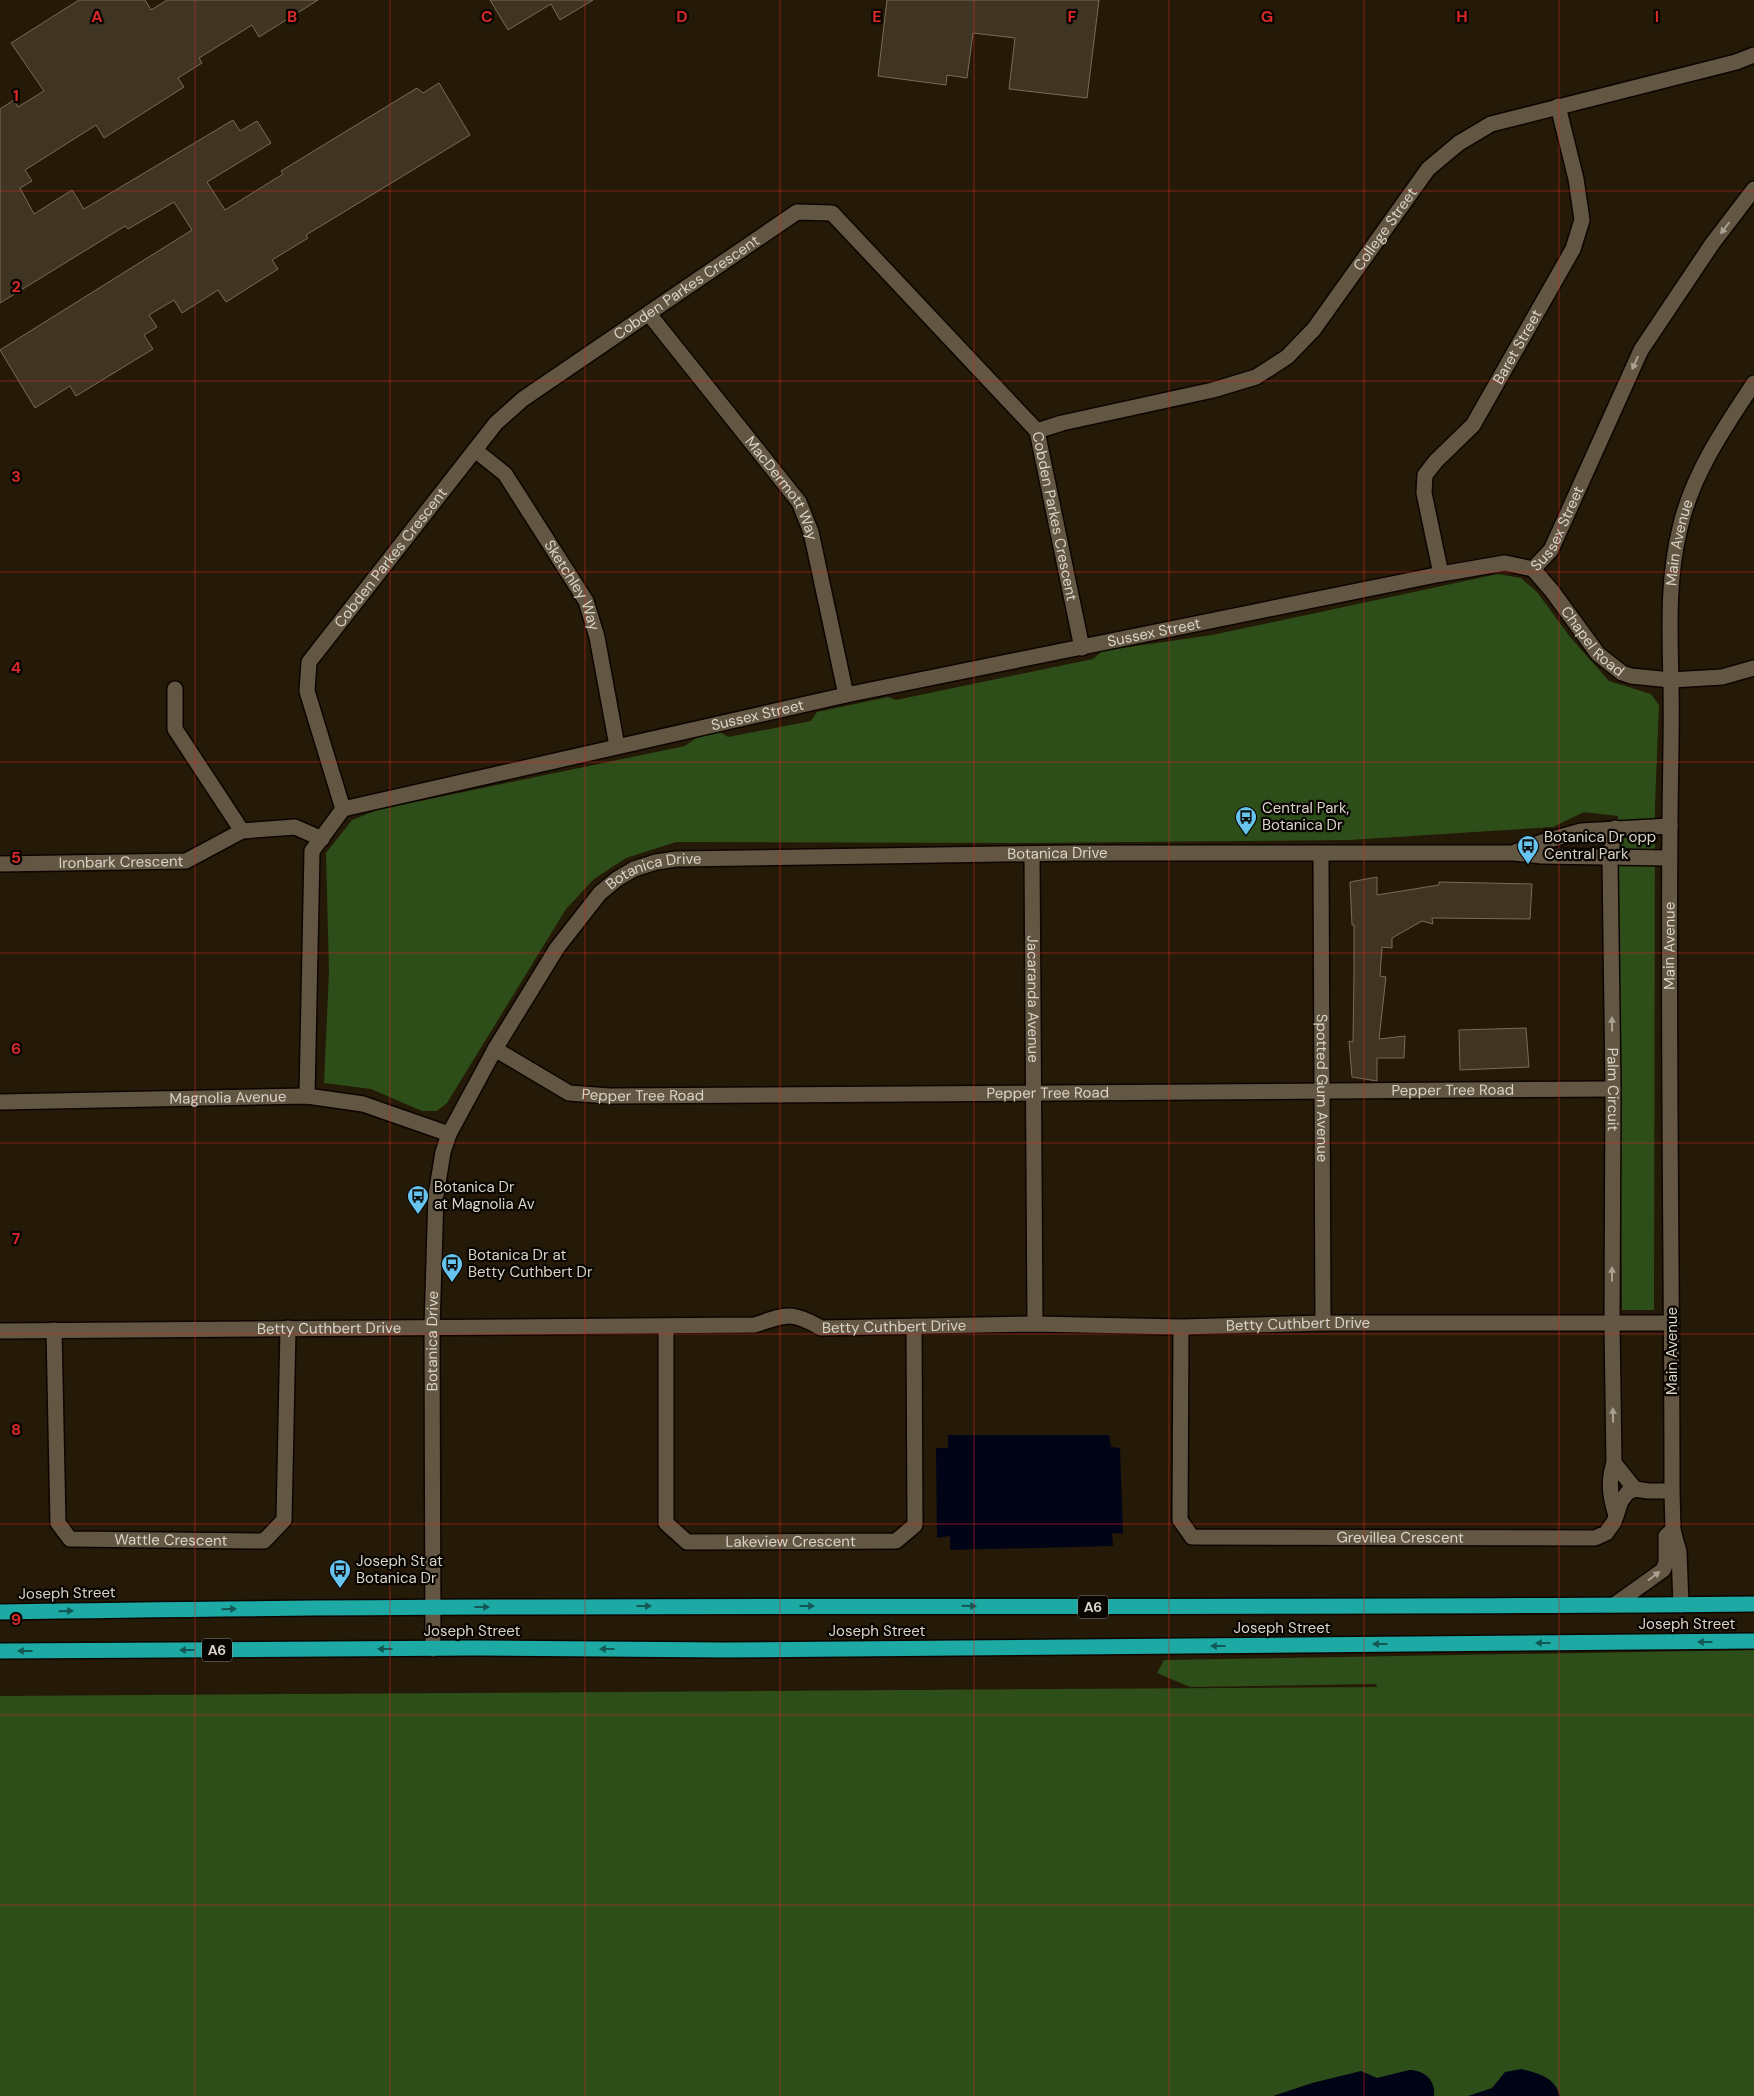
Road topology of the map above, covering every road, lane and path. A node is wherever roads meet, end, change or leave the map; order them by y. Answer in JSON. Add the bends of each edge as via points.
{"nodes":[{"id":1,"x":1754,"y":55,"type":"edge"},
{"id":2,"x":1558,"y":106,"type":"junction"},
{"id":3,"x":1754,"y":189,"type":"edge"},
{"id":4,"x":649,"y":314,"type":"junction"},
{"id":5,"x":1754,"y":383,"type":"edge"},
{"id":6,"x":1037,"y":432,"type":"junction"},
{"id":7,"x":475,"y":450,"type":"junction"},
{"id":8,"x":1533,"y":569,"type":"junction"},
{"id":9,"x":1441,"y":574,"type":"junction"},
{"id":10,"x":1082,"y":648,"type":"junction"},
{"id":11,"x":1754,"y":668,"type":"edge"},
{"id":12,"x":1671,"y":680,"type":"junction"},
{"id":13,"x":175,"y":689,"type":"dead end"},
{"id":14,"x":846,"y":695,"type":"junction"},
{"id":15,"x":617,"y":746,"type":"junction"},
{"id":16,"x":343,"y":809,"type":"junction"},
{"id":17,"x":1670,"y":826,"type":"junction"},
{"id":18,"x":1614,"y":828,"type":"junction"},
{"id":19,"x":242,"y":831,"type":"junction"},
{"id":20,"x":322,"y":838,"type":"junction"},
{"id":21,"x":1514,"y":852,"type":"junction"},
{"id":22,"x":1032,"y":854,"type":"junction"},
{"id":23,"x":1321,"y":854,"type":"junction"},
{"id":24,"x":1610,"y":858,"type":"junction"},
{"id":25,"x":1670,"y":858,"type":"junction"},
{"id":26,"x":0,"y":864,"type":"edge"},
{"id":27,"x":495,"y":1049,"type":"junction"},
{"id":28,"x":1613,"y":1089,"type":"junction"},
{"id":29,"x":1322,"y":1091,"type":"junction"},
{"id":30,"x":1032,"y":1094,"type":"junction"},
{"id":31,"x":307,"y":1096,"type":"junction"},
{"id":32,"x":0,"y":1102,"type":"edge"},
{"id":33,"x":449,"y":1134,"type":"junction"},
{"id":34,"x":1323,"y":1323,"type":"junction"},
{"id":35,"x":1612,"y":1323,"type":"junction"},
{"id":36,"x":1672,"y":1323,"type":"junction"},
{"id":37,"x":1035,"y":1324,"type":"junction"},
{"id":38,"x":666,"y":1326,"type":"junction"},
{"id":39,"x":914,"y":1326,"type":"junction"},
{"id":40,"x":432,"y":1327,"type":"junction"},
{"id":41,"x":1181,"y":1327,"type":"junction"},
{"id":42,"x":288,"y":1328,"type":"junction"},
{"id":43,"x":54,"y":1330,"type":"junction"},
{"id":44,"x":0,"y":1331,"type":"edge"},
{"id":45,"x":1614,"y":1463,"type":"junction"},
{"id":46,"x":1635,"y":1489,"type":"junction"},
{"id":47,"x":1672,"y":1490,"type":"junction"},
{"id":48,"x":1616,"y":1514,"type":"junction"},
{"id":49,"x":1673,"y":1530,"type":"junction"},
{"id":50,"x":1754,"y":1604,"type":"edge"},
{"id":51,"x":1614,"y":1605,"type":"junction"},
{"id":52,"x":1680,"y":1605,"type":"junction"},
{"id":53,"x":433,"y":1606,"type":"junction"},
{"id":54,"x":0,"y":1612,"type":"edge"},
{"id":55,"x":1754,"y":1641,"type":"edge"},
{"id":56,"x":433,"y":1649,"type":"junction"},
{"id":57,"x":0,"y":1651,"type":"edge"}],
"edges":[{"from":1,"to":2,"type":"street","name":"College Street"},
{"from":2,"to":6,"type":"street","name":"College Street","via":[[1491,124],[1459,142],[1428,169],[1314,329],[1287,357],[1256,377],[1213,390],[1062,422]]},
{"from":2,"to":9,"type":"street","name":"Baret Street","via":[[1576,179],[1582,220],[1573,249],[1473,425],[1425,475],[1424,493]]},
{"from":3,"to":8,"type":"street","name":"Sussex Street","one_way":true,"via":[[1712,244],[1641,350],[1551,550]]},
{"from":4,"to":6,"type":"street","name":"Cobden Parkes Crescent","via":[[798,212],[832,214]]},
{"from":4,"to":7,"type":"street","name":"Cobden Parkes Crescent","via":[[523,399],[496,423]]},
{"from":4,"to":14,"type":"street","name":"MacDermott Way","via":[[799,502],[811,532]]},
{"from":5,"to":12,"type":"street","name":"Main Avenue","via":[[1702,467],[1691,490],[1680,528],[1669,609]]},
{"from":6,"to":10,"type":"street","name":"Cobden Parkes Crescent"},
{"from":7,"to":15,"type":"street","name":"Sketchley Way","via":[[505,474],[586,602]]},
{"from":7,"to":16,"type":"street","name":"Cobden Parkes Crescent","via":[[309,662],[307,691]]},
{"from":8,"to":9,"type":"street","name":"Sussex Street","via":[[1505,564]]},
{"from":8,"to":12,"type":"street","name":"Chapel Road","via":[[1609,664],[1631,676]]},
{"from":9,"to":10,"type":"street","name":"Sussex Street"},
{"from":10,"to":14,"type":"street","name":"Sussex Street"},
{"from":11,"to":12,"type":"street","name":"Chapel Road","via":[[1722,677]]},
{"from":12,"to":17,"type":"street","name":"Main Avenue"},
{"from":13,"to":19,"type":"street","via":[[175,729]]},
{"from":14,"to":15,"type":"street","name":"Sussex Street"},
{"from":15,"to":16,"type":"street","name":"Sussex Street"},
{"from":16,"to":20,"type":"street"},
{"from":17,"to":18,"type":"street","name":"Botanica Drive"},
{"from":17,"to":25,"type":"street","name":"Main Avenue"},
{"from":18,"to":21,"type":"street","name":"Botanica Drive","via":[[1581,831]]},
{"from":18,"to":24,"type":"street","name":"Palm Circuit"},
{"from":19,"to":20,"type":"street","name":"Ironbark Crescent","via":[[295,827]]},
{"from":19,"to":26,"type":"street","name":"Ironbark Crescent","via":[[186,861]]},
{"from":20,"to":31,"type":"street","via":[[312,851]]},
{"from":21,"to":23,"type":"street","name":"Botanica Drive"},
{"from":21,"to":24,"type":"street","name":"Botanica Drive"},
{"from":22,"to":23,"type":"street","name":"Botanica Drive"},
{"from":22,"to":27,"type":"street","name":"Botanica Drive","via":[[676,859],[634,869],[616,879],[582,914],[557,948]]},
{"from":22,"to":30,"type":"street","name":"Jacaranda Avenue"},
{"from":23,"to":29,"type":"street","name":"Spotted Gum Avenue"},
{"from":24,"to":25,"type":"street","name":"Botanica Drive"},
{"from":28,"to":24,"type":"street","name":"Palm Circuit","one_way":true},
{"from":25,"to":36,"type":"street","name":"Main Avenue"},
{"from":27,"to":30,"type":"street","name":"Pepper Tree Road","via":[[569,1093],[609,1096]]},
{"from":27,"to":33,"type":"street","name":"Botanica Drive"},
{"from":28,"to":29,"type":"street","name":"Pepper Tree Road"},
{"from":35,"to":28,"type":"street","name":"Palm Circuit","one_way":true},
{"from":29,"to":30,"type":"street","name":"Pepper Tree Road"},
{"from":29,"to":34,"type":"street","name":"Spotted Gum Avenue"},
{"from":30,"to":37,"type":"street","name":"Jacaranda Avenue"},
{"from":31,"to":32,"type":"street","name":"Magnolia Avenue"},
{"from":31,"to":33,"type":"street","name":"Magnolia Avenue","via":[[363,1104]]},
{"from":33,"to":40,"type":"street","name":"Botanica Drive","via":[[436,1195]]},
{"from":34,"to":35,"type":"street","name":"Betty Cuthbert Drive"},
{"from":34,"to":41,"type":"street","name":"Betty Cuthbert Drive"},
{"from":35,"to":36,"type":"street","name":"Betty Cuthbert Drive"},
{"from":45,"to":35,"type":"street","one_way":true},
{"from":36,"to":47,"type":"street","name":"Main Avenue"},
{"from":37,"to":39,"type":"street","name":"Betty Cuthbert Drive"},
{"from":37,"to":41,"type":"street","name":"Betty Cuthbert Drive"},
{"from":38,"to":39,"type":"street","name":"Betty Cuthbert Drive","via":[[755,1325],[782,1316],[801,1317],[821,1328]]},
{"from":38,"to":39,"type":"street","name":"Lakeview Crescent","via":[[666,1523],[687,1542],[896,1541],[915,1525]]},
{"from":38,"to":40,"type":"street","name":"Betty Cuthbert Drive"},
{"from":40,"to":42,"type":"street","name":"Betty Cuthbert Drive"},
{"from":40,"to":53,"type":"street","name":"Botanica Drive"},
{"from":41,"to":48,"type":"street","name":"Grevillea Crescent","via":[[1180,1520],[1192,1537],[1595,1538],[1606,1533]]},
{"from":42,"to":43,"type":"street","name":"Betty Cuthbert Drive"},
{"from":42,"to":43,"type":"street","name":"Wattle Crescent","via":[[284,1520],[264,1541],[70,1539],[58,1523]]},
{"from":43,"to":44,"type":"street","name":"Betty Cuthbert Drive"},
{"from":45,"to":46,"type":"street"},
{"from":45,"to":48,"type":"street","via":[[1611,1500]]},
{"from":46,"to":47,"type":"street"},
{"from":46,"to":48,"type":"street","via":[[1621,1501]]},
{"from":47,"to":49,"type":"street","name":"Main Avenue"},
{"from":51,"to":49,"type":"street","name":"Main Avenue","one_way":true,"via":[[1663,1570],[1666,1536]]},
{"from":49,"to":52,"type":"street","name":"Main Avenue","via":[[1679,1552]]},
{"from":50,"to":52,"type":"highway","name":"Joseph Street","number":"A6"},
{"from":51,"to":52,"type":"highway","name":"Joseph Street","number":"A6"},
{"from":53,"to":51,"type":"highway","name":"Joseph Street","number":"A6","one_way":true},
{"from":54,"to":53,"type":"highway","name":"Joseph Street","number":"A6","one_way":true},
{"from":53,"to":56,"type":"street","name":"Botanica Drive"},
{"from":55,"to":56,"type":"highway","name":"Joseph Street","number":"A6","one_way":true,"via":[[725,1650]]},
{"from":56,"to":57,"type":"highway","name":"Joseph Street","number":"A6","one_way":true}]}
